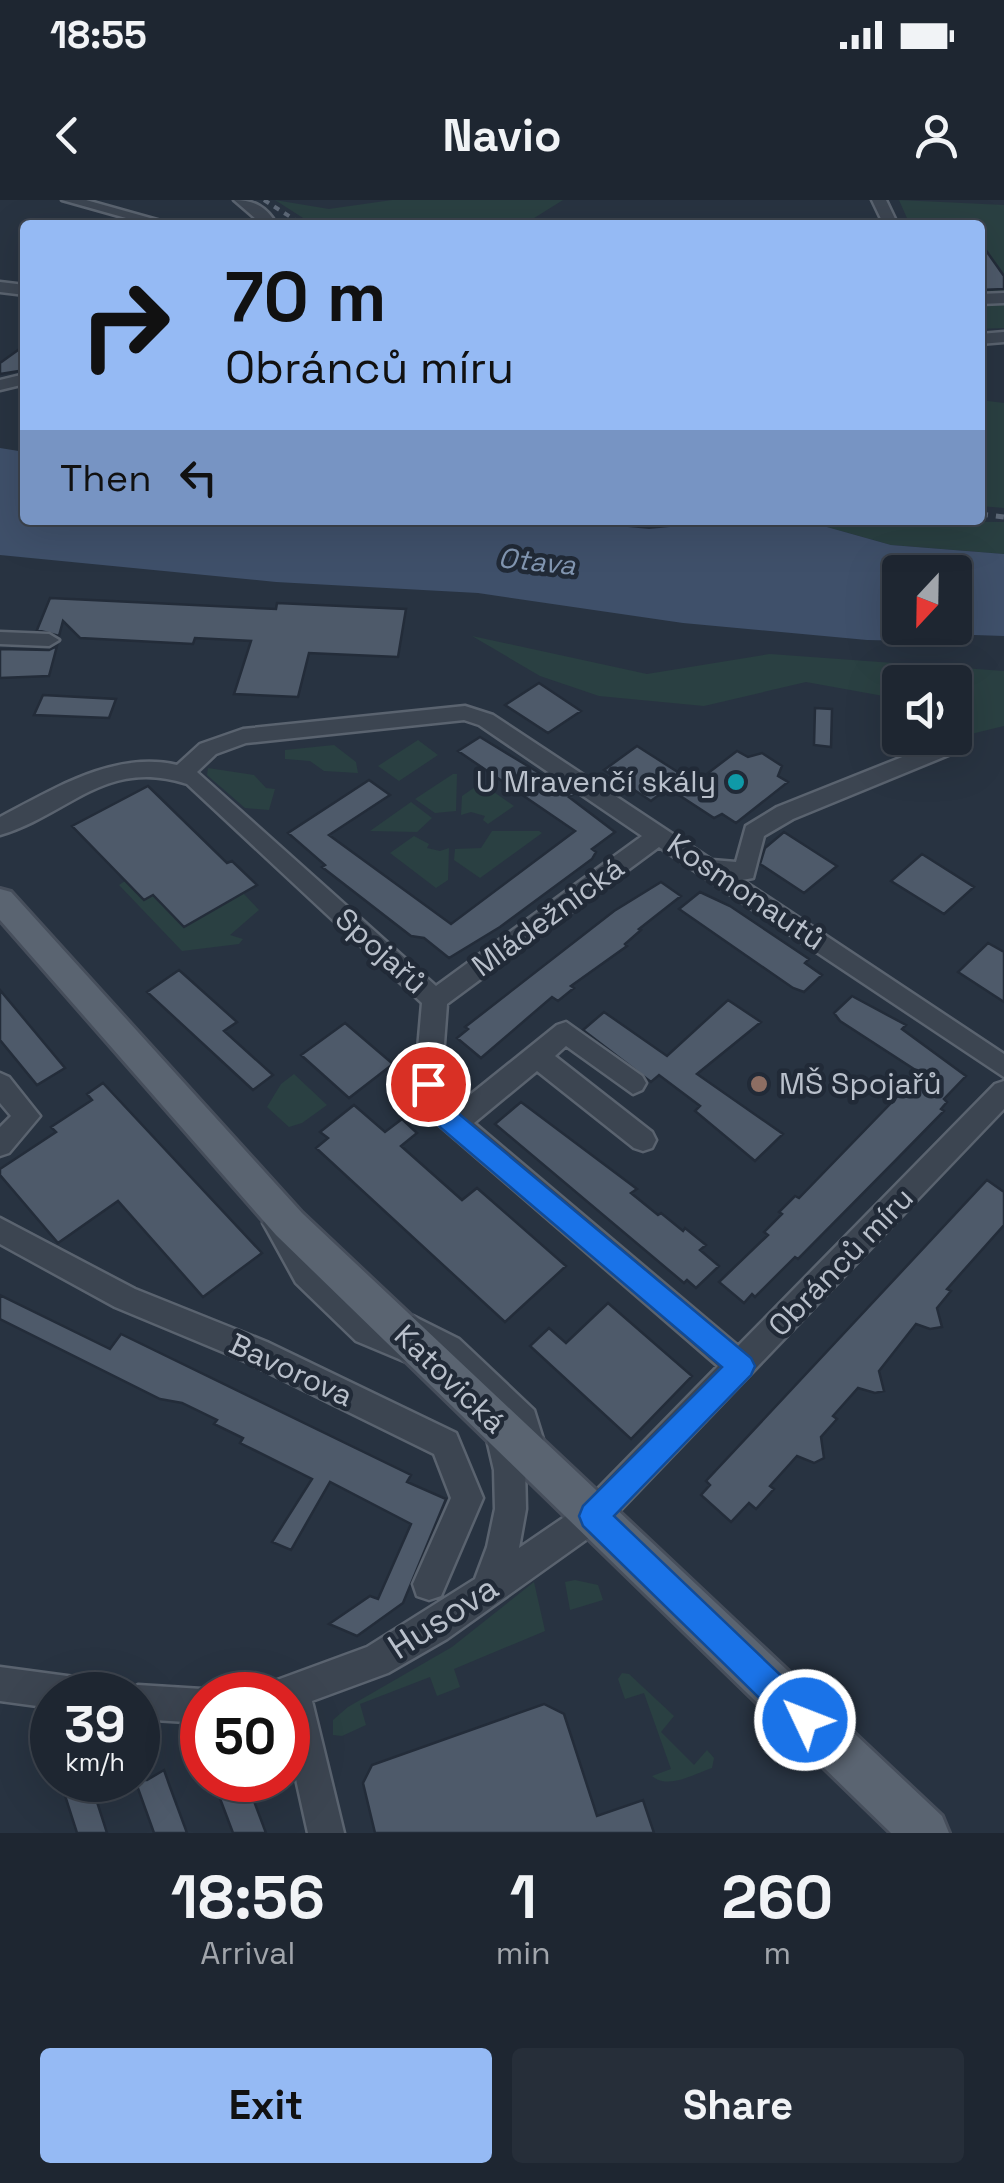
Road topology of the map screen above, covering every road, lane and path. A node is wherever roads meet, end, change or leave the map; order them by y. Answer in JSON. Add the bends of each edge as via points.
{"nodes":[{"id":1,"x":69,"y":200,"type":"edge"},
{"id":2,"x":242,"y":200,"type":"edge"},
{"id":3,"x":148,"y":220,"type":"edge"},
{"id":4,"x":267,"y":220,"type":"edge"},
{"id":5,"x":0,"y":638,"type":"edge"},
{"id":6,"x":49,"y":640,"type":"dead end"},
{"id":7,"x":928,"y":755,"type":"edge"},
{"id":8,"x":182,"y":773,"type":"junction"},
{"id":9,"x":0,"y":826,"type":"edge"},
{"id":10,"x":660,"y":834,"type":"junction"},
{"id":11,"x":709,"y":867,"type":"junction"},
{"id":12,"x":0,"y":900,"type":"edge"},
{"id":13,"x":436,"y":1000,"type":"junction"},
{"id":14,"x":537,"y":1056,"type":"junction"},
{"id":15,"x":1004,"y":1067,"type":"edge"},
{"id":16,"x":633,"y":1083,"type":"dead end"},
{"id":17,"x":0,"y":1084,"type":"edge"},
{"id":18,"x":1004,"y":1092,"type":"edge"},
{"id":19,"x":453,"y":1124,"type":"junction"},
{"id":20,"x":643,"y":1140,"type":"dead end"},
{"id":21,"x":0,"y":1146,"type":"edge"},
{"id":22,"x":262,"y":1197,"type":"junction"},
{"id":23,"x":0,"y":1230,"type":"edge"},
{"id":24,"x":380,"y":1312,"type":"junction"},
{"id":25,"x":425,"y":1356,"type":"junction"},
{"id":26,"x":741,"y":1366,"type":"junction"},
{"id":27,"x":497,"y":1424,"type":"junction"},
{"id":28,"x":535,"y":1460,"type":"junction"},
{"id":29,"x":593,"y":1516,"type":"junction"},
{"id":30,"x":429,"y":1584,"type":"dead end"},
{"id":31,"x":487,"y":1590,"type":"junction"},
{"id":32,"x":0,"y":1684,"type":"edge"},
{"id":33,"x":310,"y":1685,"type":"edge"},
{"id":34,"x":30,"y":1688,"type":"edge"},
{"id":35,"x":310,"y":1776,"type":"edge"},
{"id":36,"x":326,"y":1833,"type":"edge"},
{"id":37,"x":925,"y":1833,"type":"edge"}],
"edges":[{"from":1,"to":3,"type":"street"},
{"from":2,"to":4,"type":"street"},
{"from":5,"to":6,"type":"street"},
{"from":7,"to":11,"type":"street","via":[[785,812],[754,832],[744,872]]},
{"from":8,"to":9,"type":"street","via":[[142,768],[102,778]]},
{"from":8,"to":10,"type":"street","name":"Kosmonautů","via":[[208,748],[243,736],[451,714],[486,720]]},
{"from":8,"to":13,"type":"street","name":"Spojařů"},
{"from":10,"to":11,"type":"street","name":"Kosmonautů"},
{"from":10,"to":13,"type":"street","name":"Mládežnická"},
{"from":11,"to":15,"type":"street","name":"Kosmonautů"},
{"from":12,"to":22,"type":"main road","name":"Katovická"},
{"from":13,"to":19,"type":"street","name":"Spojařů","via":[[429,1091]]},
{"from":14,"to":16,"type":"street","via":[[566,1032]]},
{"from":14,"to":19,"type":"street"},
{"from":14,"to":20,"type":"street"},
{"from":17,"to":21,"type":"street","via":[[26,1116]]},
{"from":18,"to":26,"type":"street","name":"Obránců míru"},
{"from":19,"to":26,"type":"street","name":"Spojařů"},
{"from":22,"to":24,"type":"main road","name":"Katovická"},
{"from":22,"to":25,"type":"street","via":[[306,1274],[366,1331]]},
{"from":23,"to":30,"type":"street","name":"Bavorova","via":[[125,1298],[258,1352],[444,1444],[467,1498]]},
{"from":24,"to":25,"type":"main road","name":"Katovická"},
{"from":24,"to":28,"type":"street","via":[[449,1349],[499,1396],[524,1420]]},
{"from":25,"to":27,"type":"main road","name":"Katovická"},
{"from":26,"to":29,"type":"street","name":"Obránců míru"},
{"from":27,"to":28,"type":"main road","name":"Katovická"},
{"from":27,"to":31,"type":"street","via":[[512,1502],[501,1560]]},
{"from":28,"to":29,"type":"main road","name":"Katovická"},
{"from":29,"to":31,"type":"street","name":"Husova"},
{"from":29,"to":37,"type":"main road","name":"Katovická"},
{"from":31,"to":33,"type":"street","name":"Husova","via":[[376,1661]]},
{"from":32,"to":34,"type":"street"},
{"from":35,"to":36,"type":"street"}]}
